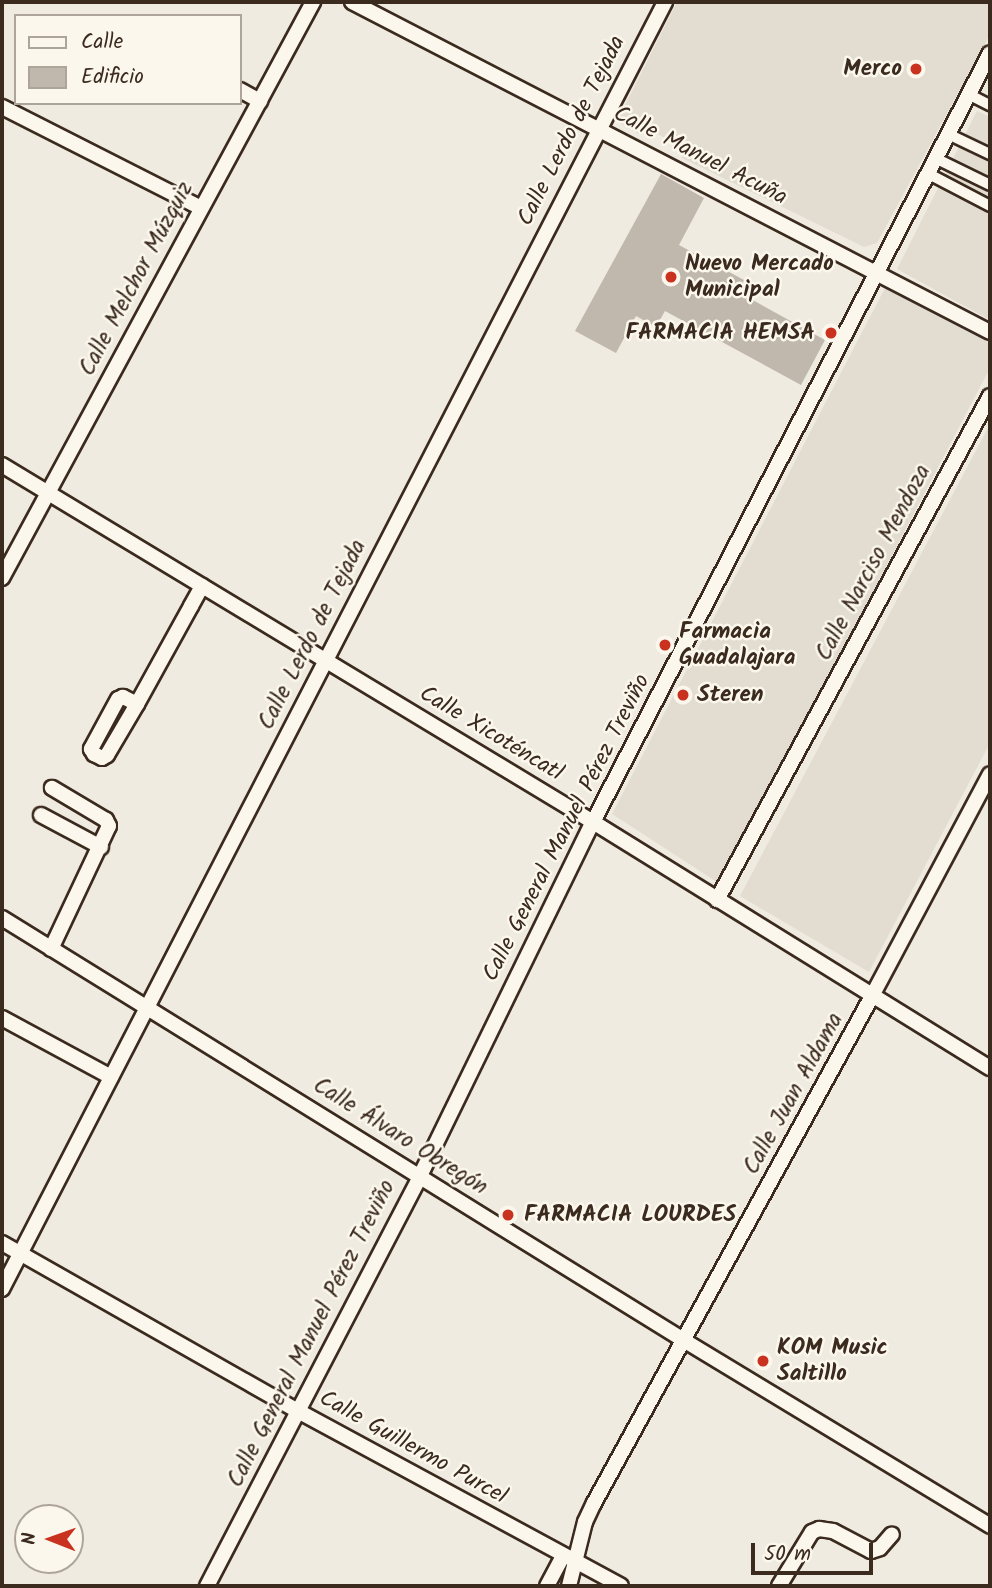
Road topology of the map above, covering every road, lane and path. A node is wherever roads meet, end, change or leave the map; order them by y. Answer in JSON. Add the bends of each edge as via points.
{"nodes":[{"id":1,"x":313,"y":2,"type":"edge"},
{"id":2,"x":352,"y":2,"type":"edge"},
{"id":3,"x":665,"y":2,"type":"edge"},
{"id":4,"x":990,"y":53,"type":"edge"},
{"id":5,"x":242,"y":91,"type":"edge"},
{"id":6,"x":968,"y":94,"type":"junction"},
{"id":7,"x":260,"y":101,"type":"junction"},
{"id":8,"x":990,"y":105,"type":"edge"},
{"id":9,"x":2,"y":107,"type":"edge"},
{"id":10,"x":598,"y":130,"type":"junction"},
{"id":11,"x":948,"y":134,"type":"junction"},
{"id":12,"x":990,"y":154,"type":"edge"},
{"id":13,"x":935,"y":158,"type":"junction"},
{"id":14,"x":928,"y":173,"type":"junction"},
{"id":15,"x":990,"y":185,"type":"edge"},
{"id":16,"x":990,"y":206,"type":"edge"},
{"id":17,"x":201,"y":208,"type":"junction"},
{"id":18,"x":877,"y":273,"type":"junction"},
{"id":19,"x":990,"y":332,"type":"edge"},
{"id":20,"x":990,"y":396,"type":"edge"},
{"id":21,"x":2,"y":465,"type":"edge"},
{"id":22,"x":48,"y":492,"type":"junction"},
{"id":23,"x":2,"y":578,"type":"edge"},
{"id":24,"x":202,"y":586,"type":"junction"},
{"id":25,"x":324,"y":662,"type":"junction"},
{"id":26,"x":137,"y":704,"type":"dead end"},
{"id":27,"x":990,"y":774,"type":"edge"},
{"id":28,"x":52,"y":788,"type":"dead end"},
{"id":29,"x":41,"y":815,"type":"dead end"},
{"id":30,"x":593,"y":822,"type":"junction"},
{"id":31,"x":101,"y":847,"type":"junction"},
{"id":32,"x":717,"y":900,"type":"junction"},
{"id":33,"x":2,"y":918,"type":"edge"},
{"id":34,"x":51,"y":949,"type":"junction"},
{"id":35,"x":872,"y":996,"type":"junction"},
{"id":36,"x":147,"y":1007,"type":"junction"},
{"id":37,"x":2,"y":1018,"type":"edge"},
{"id":38,"x":990,"y":1069,"type":"edge"},
{"id":39,"x":110,"y":1077,"type":"junction"},
{"id":40,"x":420,"y":1176,"type":"junction"},
{"id":41,"x":2,"y":1243,"type":"edge"},
{"id":42,"x":20,"y":1253,"type":"junction"},
{"id":43,"x":2,"y":1289,"type":"edge"},
{"id":44,"x":685,"y":1342,"type":"junction"},
{"id":45,"x":298,"y":1411,"type":"junction"},
{"id":46,"x":990,"y":1526,"type":"edge"},
{"id":47,"x":892,"y":1534,"type":"dead end"},
{"id":48,"x":569,"y":1559,"type":"junction"},
{"id":49,"x":549,"y":1582,"type":"edge"},
{"id":50,"x":207,"y":1586,"type":"edge"},
{"id":51,"x":567,"y":1586,"type":"edge"},
{"id":52,"x":621,"y":1586,"type":"edge"},
{"id":53,"x":779,"y":1586,"type":"edge"}],
"edges":[{"from":1,"to":7,"type":"street","name":"Calle Melchor Múzquiz"},
{"from":2,"to":10,"type":"street","name":"Calle Manuel Acuña"},
{"from":3,"to":10,"type":"street","name":"Calle Lerdo de Tejada"},
{"from":4,"to":6,"type":"street","name":"Calle General Manuel Pérez Treviño"},
{"from":5,"to":7,"type":"street"},
{"from":6,"to":8,"type":"street"},
{"from":6,"to":11,"type":"street","name":"Calle General Manuel Pérez Treviño"},
{"from":7,"to":17,"type":"street","name":"Calle Melchor Múzquiz"},
{"from":9,"to":17,"type":"street"},
{"from":10,"to":18,"type":"street","name":"Calle Manuel Acuña"},
{"from":10,"to":25,"type":"street","name":"Calle Lerdo de Tejada"},
{"from":11,"to":12,"type":"street"},
{"from":11,"to":13,"type":"street","name":"Calle General Manuel Pérez Treviño"},
{"from":13,"to":14,"type":"street","name":"Calle General Manuel Pérez Treviño"},
{"from":13,"to":15,"type":"street"},
{"from":14,"to":16,"type":"street"},
{"from":14,"to":18,"type":"street","name":"Calle General Manuel Pérez Treviño"},
{"from":17,"to":22,"type":"street","name":"Calle Melchor Múzquiz"},
{"from":18,"to":19,"type":"street","name":"Calle Manuel Acuña"},
{"from":18,"to":30,"type":"street","name":"Calle General Manuel Pérez Treviño"},
{"from":20,"to":32,"type":"street","name":"Calle Narciso Mendoza"},
{"from":21,"to":22,"type":"street","name":"Calle Xicoténcatl"},
{"from":22,"to":23,"type":"street","name":"Calle Melchor Múzquiz"},
{"from":22,"to":24,"type":"street","name":"Calle Xicoténcatl"},
{"from":24,"to":25,"type":"street","name":"Calle Xicoténcatl"},
{"from":24,"to":26,"type":"street"},
{"from":25,"to":30,"type":"street","name":"Calle Xicoténcatl"},
{"from":25,"to":36,"type":"street","name":"Calle Lerdo de Tejada"},
{"from":27,"to":35,"type":"street","name":"Calle Juan Aldama"},
{"from":28,"to":31,"type":"street","via":[[106,820],[109,830]]},
{"from":29,"to":31,"type":"street"},
{"from":30,"to":32,"type":"street","name":"Calle Xicoténcatl"},
{"from":30,"to":40,"type":"street","name":"Calle General Manuel Pérez Treviño"},
{"from":31,"to":34,"type":"street"},
{"from":32,"to":35,"type":"street","name":"Calle Xicoténcatl"},
{"from":33,"to":34,"type":"street","name":"Calle Álvaro Obregón"},
{"from":34,"to":36,"type":"street","name":"Calle Álvaro Obregón"},
{"from":35,"to":38,"type":"street","name":"Calle Xicoténcatl"},
{"from":35,"to":44,"type":"street","name":"Calle Juan Aldama"},
{"from":36,"to":39,"type":"street","name":"Calle Lerdo de Tejada"},
{"from":36,"to":40,"type":"street","name":"Calle Álvaro Obregón"},
{"from":37,"to":39,"type":"street"},
{"from":39,"to":42,"type":"street","name":"Calle Lerdo de Tejada"},
{"from":40,"to":44,"type":"street","name":"Calle Álvaro Obregón"},
{"from":40,"to":45,"type":"street","name":"Calle General Manuel Pérez Treviño"},
{"from":41,"to":42,"type":"street","name":"Calle Guillermo Purcel"},
{"from":42,"to":43,"type":"street","name":"Calle Lerdo de Tejada"},
{"from":42,"to":45,"type":"street","name":"Calle Guillermo Purcel"},
{"from":44,"to":46,"type":"street","name":"Calle Álvaro Obregón"},
{"from":44,"to":48,"type":"street","name":"Calle Juan Aldama","via":[[594,1503]]},
{"from":45,"to":48,"type":"street","name":"Calle Guillermo Purcel"},
{"from":45,"to":50,"type":"street","name":"Calle General Manuel Pérez Treviño"},
{"from":47,"to":53,"type":"street","via":[[871,1551],[834,1531],[812,1532]]},
{"from":48,"to":49,"type":"street","name":"Calle Juan Aldama"},
{"from":48,"to":51,"type":"street","name":"Calle Juan Aldama"},
{"from":48,"to":52,"type":"street","name":"Calle Guillermo Purcel"},
{"from":49,"to":51,"type":"street"}]}
